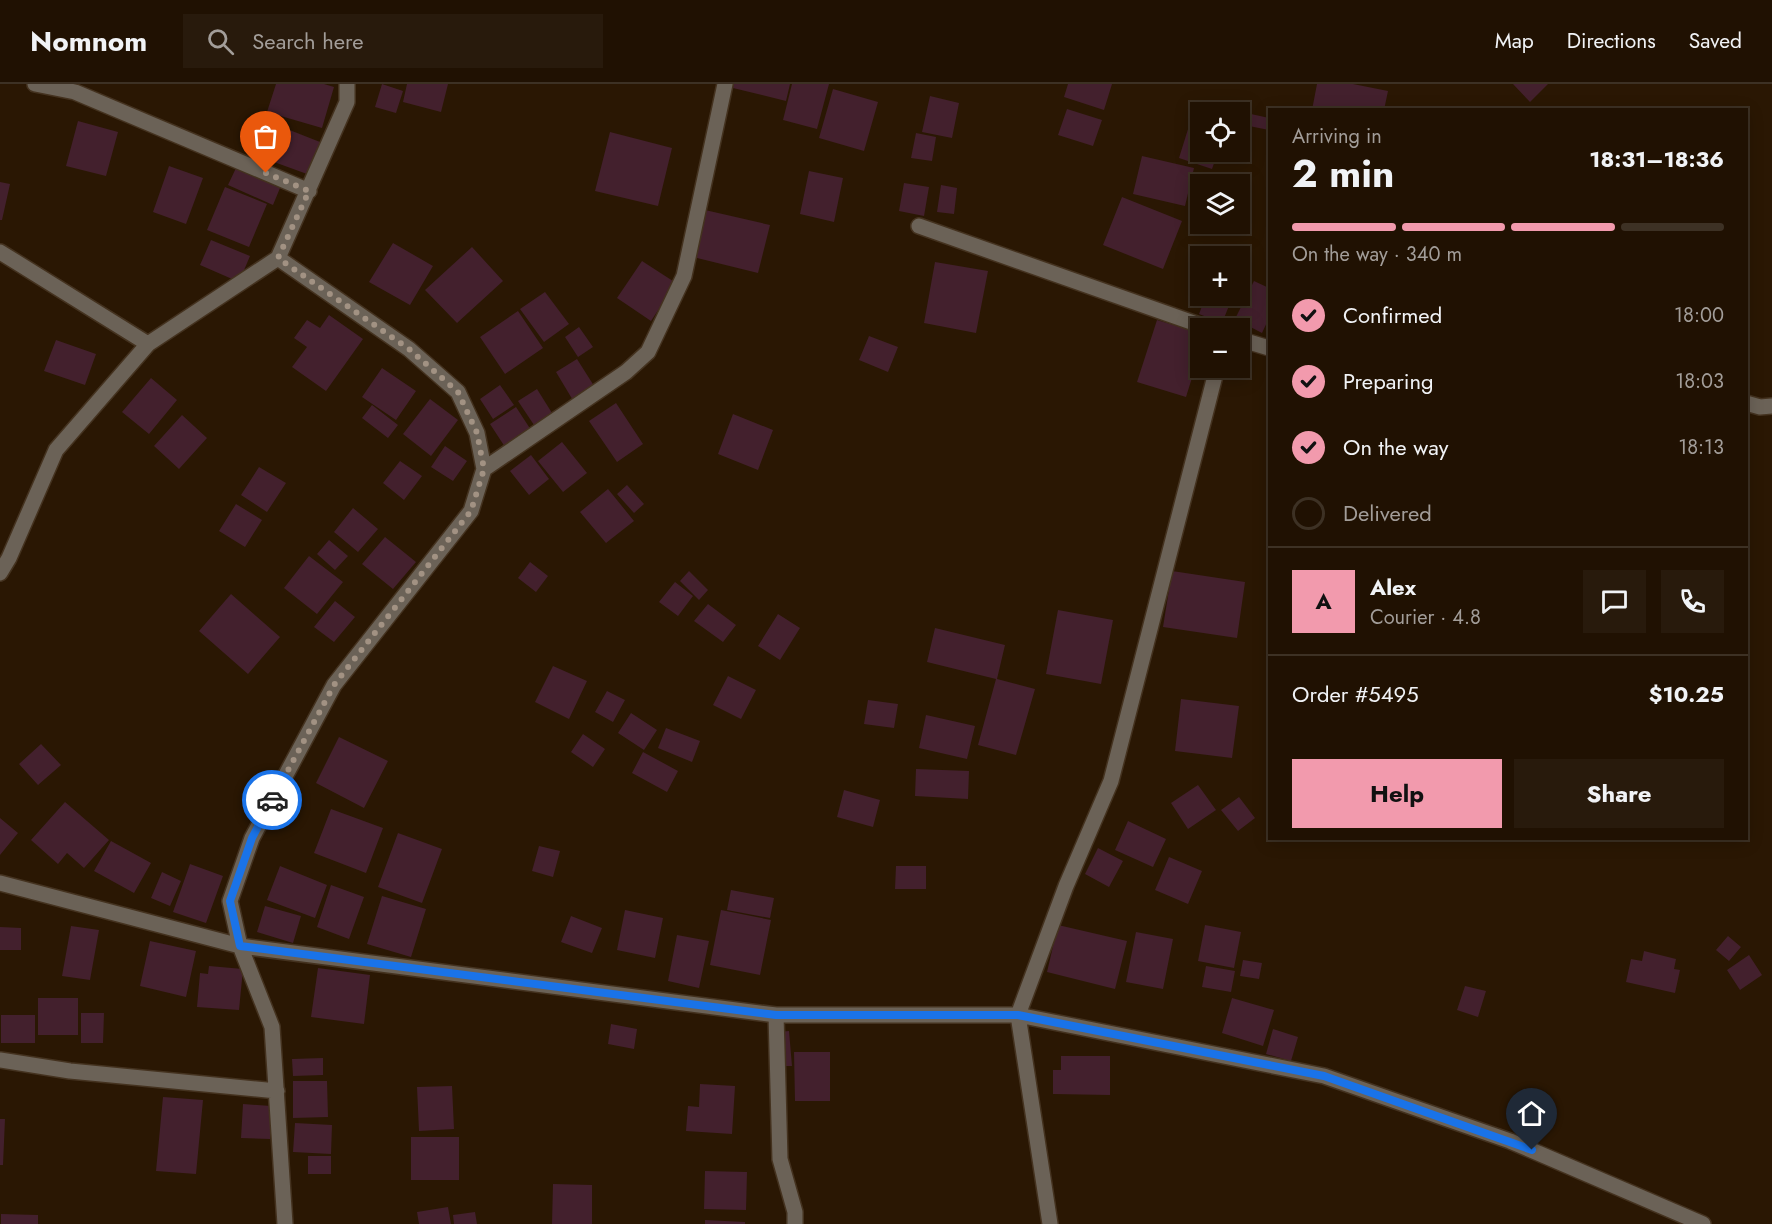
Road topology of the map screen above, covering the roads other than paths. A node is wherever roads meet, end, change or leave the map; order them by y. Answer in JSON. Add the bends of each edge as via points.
{"nodes":[{"id":1,"x":35,"y":84,"type":"edge"},
{"id":2,"x":347,"y":84,"type":"edge"},
{"id":3,"x":725,"y":84,"type":"edge"},
{"id":4,"x":309,"y":191,"type":"junction"},
{"id":5,"x":919,"y":226,"type":"dead end"},
{"id":6,"x":0,"y":252,"type":"edge"},
{"id":7,"x":278,"y":258,"type":"junction"},
{"id":8,"x":1190,"y":322,"type":"edge"},
{"id":9,"x":1250,"y":342,"type":"edge"},
{"id":10,"x":148,"y":344,"type":"junction"},
{"id":11,"x":1268,"y":348,"type":"edge"},
{"id":12,"x":1214,"y":378,"type":"edge"},
{"id":13,"x":1748,"y":404,"type":"edge"},
{"id":14,"x":1772,"y":406,"type":"edge"},
{"id":15,"x":484,"y":469,"type":"junction"},
{"id":16,"x":0,"y":573,"type":"edge"},
{"id":17,"x":0,"y":883,"type":"edge"},
{"id":18,"x":240,"y":946,"type":"junction"},
{"id":19,"x":776,"y":1015,"type":"junction"},
{"id":20,"x":1018,"y":1015,"type":"junction"},
{"id":21,"x":0,"y":1060,"type":"edge"},
{"id":22,"x":277,"y":1091,"type":"junction"},
{"id":23,"x":285,"y":1224,"type":"edge"},
{"id":24,"x":795,"y":1224,"type":"edge"},
{"id":25,"x":1050,"y":1224,"type":"edge"},
{"id":26,"x":1702,"y":1224,"type":"edge"}],
"edges":[{"from":1,"to":4,"type":"street","via":[[75,92]]},
{"from":2,"to":4,"type":"street","via":[[347,102]]},
{"from":3,"to":15,"type":"street","via":[[684,276],[648,352],[626,372]]},
{"from":4,"to":7,"type":"street"},
{"from":5,"to":8,"type":"street"},
{"from":6,"to":10,"type":"street"},
{"from":7,"to":10,"type":"street"},
{"from":7,"to":15,"type":"street","via":[[409,349],[458,392],[477,433]]},
{"from":9,"to":11,"type":"street"},
{"from":10,"to":16,"type":"street","via":[[56,450]]},
{"from":12,"to":20,"type":"street","via":[[1111,781],[1066,886]]},
{"from":13,"to":14,"type":"street"},
{"from":15,"to":18,"type":"street","via":[[471,511],[334,685],[252,838],[230,901]]},
{"from":17,"to":18,"type":"street"},
{"from":18,"to":19,"type":"street"},
{"from":18,"to":22,"type":"street","via":[[272,1027]]},
{"from":19,"to":20,"type":"street"},
{"from":19,"to":24,"type":"street","via":[[780,1158]]},
{"from":20,"to":25,"type":"street"},
{"from":20,"to":26,"type":"street","via":[[1324,1076],[1510,1141]]},
{"from":21,"to":22,"type":"street","via":[[70,1071]]},
{"from":22,"to":23,"type":"street"}]}
